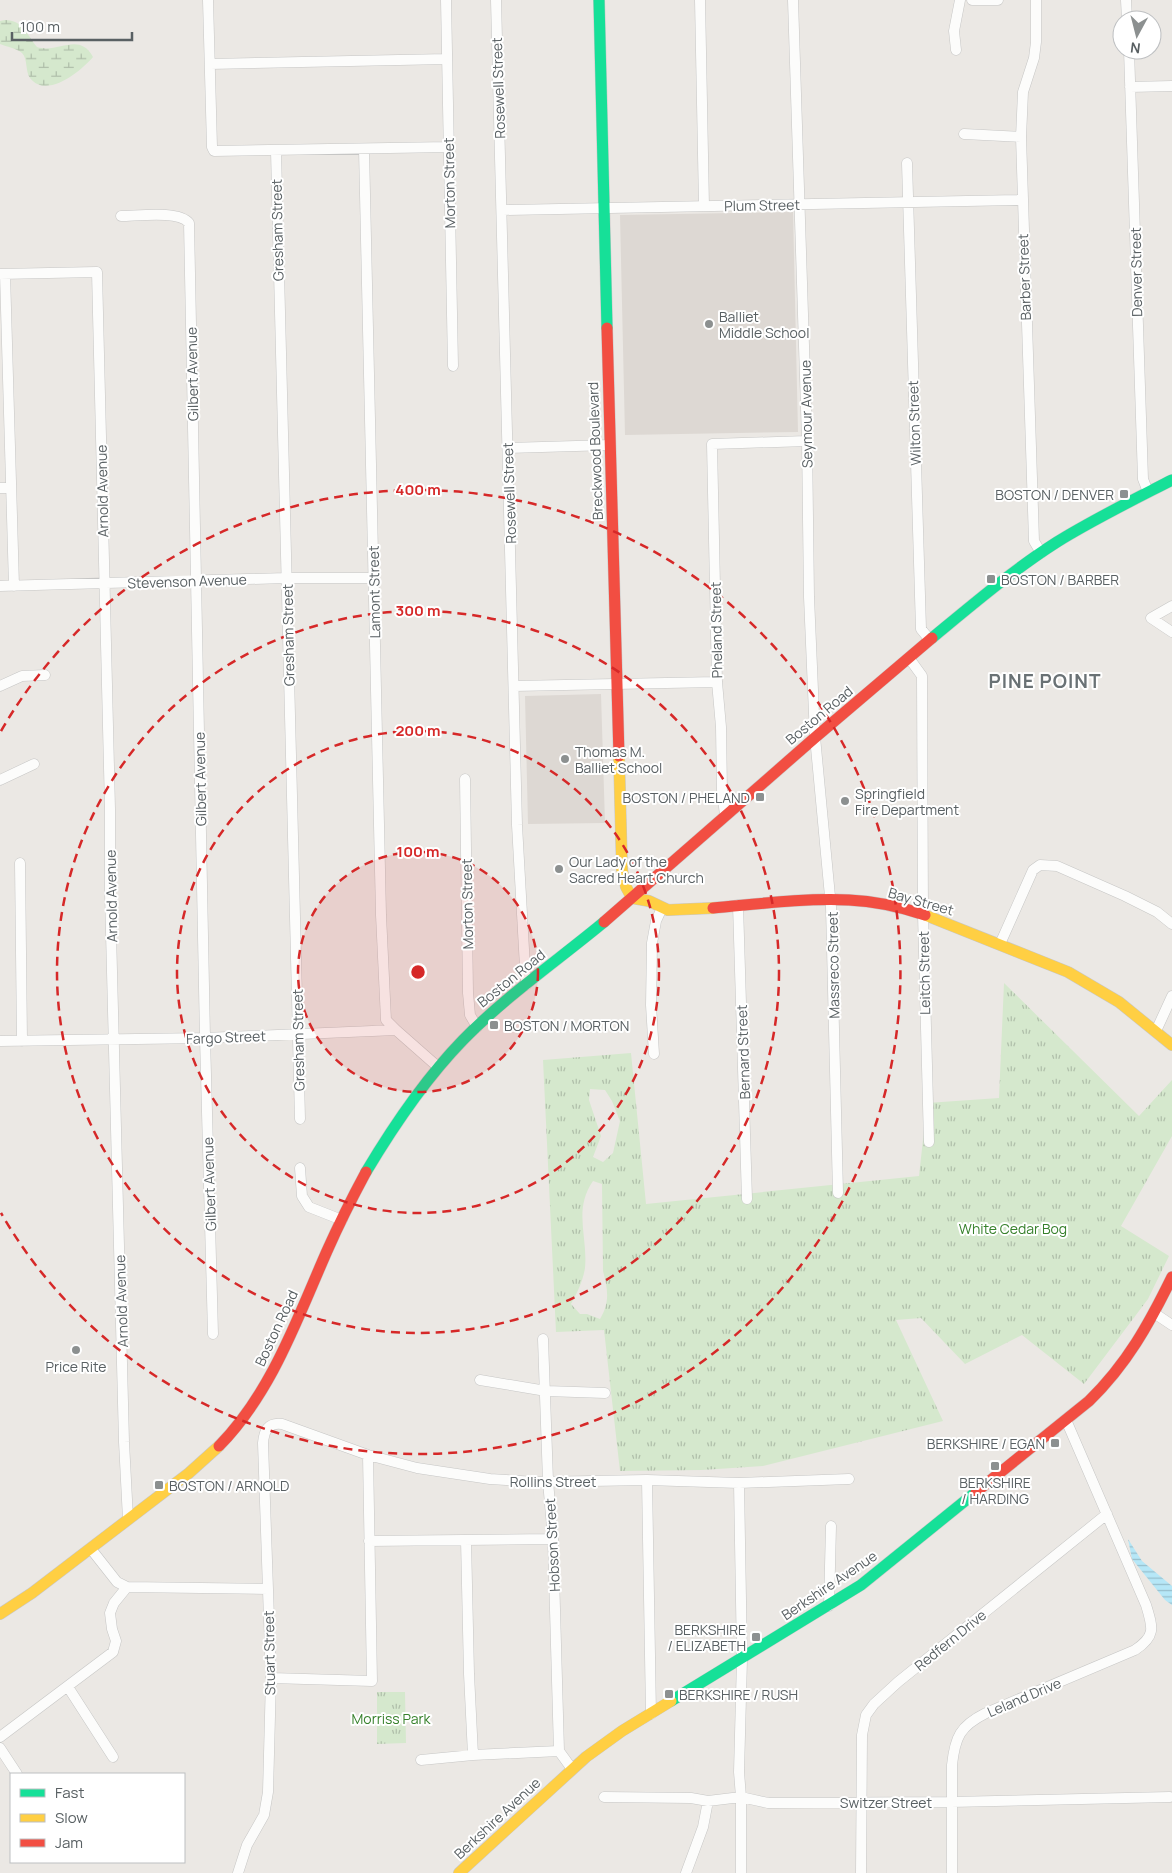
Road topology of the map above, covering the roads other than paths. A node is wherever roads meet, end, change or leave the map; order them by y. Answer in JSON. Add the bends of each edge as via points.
{"nodes":[{"id":1,"x":208,"y":0,"type":"edge"},
{"id":2,"x":446,"y":0,"type":"edge"},
{"id":3,"x":496,"y":0,"type":"edge"},
{"id":4,"x":599,"y":0,"type":"edge"},
{"id":5,"x":700,"y":0,"type":"edge"},
{"id":6,"x":793,"y":0,"type":"edge"},
{"id":7,"x":960,"y":0,"type":"edge"},
{"id":8,"x":972,"y":0,"type":"edge"},
{"id":9,"x":998,"y":0,"type":"edge"},
{"id":10,"x":1036,"y":0,"type":"edge"},
{"id":11,"x":956,"y":50,"type":"dead end"},
{"id":12,"x":447,"y":59,"type":"junction"},
{"id":13,"x":1129,"y":60,"type":"edge"},
{"id":14,"x":210,"y":64,"type":"junction"},
{"id":15,"x":1172,"y":86,"type":"edge"},
{"id":16,"x":1130,"y":87,"type":"junction"},
{"id":17,"x":964,"y":134,"type":"dead end"},
{"id":18,"x":1021,"y":137,"type":"junction"},
{"id":19,"x":449,"y":147,"type":"junction"},
{"id":20,"x":364,"y":149,"type":"junction"},
{"id":21,"x":276,"y":151,"type":"junction"},
{"id":22,"x":906,"y":163,"type":"dead end"},
{"id":23,"x":1022,"y":200,"type":"junction"},
{"id":24,"x":908,"y":203,"type":"junction"},
{"id":25,"x":800,"y":205,"type":"junction"},
{"id":26,"x":704,"y":206,"type":"junction"},
{"id":27,"x":604,"y":208,"type":"junction"},
{"id":28,"x":503,"y":210,"type":"junction"},
{"id":29,"x":121,"y":216,"type":"dead end"},
{"id":30,"x":3,"y":274,"type":"edge"},
{"id":31,"x":454,"y":366,"type":"dead end"},
{"id":32,"x":4,"y":386,"type":"edge"},
{"id":33,"x":807,"y":441,"type":"junction"},
{"id":34,"x":610,"y":445,"type":"junction"},
{"id":35,"x":508,"y":448,"type":"junction"},
{"id":36,"x":1172,"y":480,"type":"edge"},
{"id":37,"x":0,"y":488,"type":"edge"},
{"id":38,"x":11,"y":488,"type":"junction"},
{"id":39,"x":1148,"y":492,"type":"junction"},
{"id":40,"x":1041,"y":553,"type":"junction"},
{"id":41,"x":286,"y":578,"type":"junction"},
{"id":42,"x":373,"y":578,"type":"junction"},
{"id":43,"x":197,"y":581,"type":"junction"},
{"id":44,"x":105,"y":584,"type":"junction"},
{"id":45,"x":0,"y":586,"type":"edge"},
{"id":46,"x":14,"y":586,"type":"junction"},
{"id":47,"x":1172,"y":606,"type":"edge"},
{"id":48,"x":1172,"y":632,"type":"edge"},
{"id":49,"x":930,"y":640,"type":"junction"},
{"id":50,"x":909,"y":658,"type":"junction"},
{"id":51,"x":44,"y":675,"type":"dead end"},
{"id":52,"x":717,"y":682,"type":"junction"},
{"id":53,"x":616,"y":684,"type":"junction"},
{"id":54,"x":0,"y":686,"type":"edge"},
{"id":55,"x":514,"y":686,"type":"junction"},
{"id":56,"x":815,"y":737,"type":"junction"},
{"id":57,"x":34,"y":764,"type":"dead end"},
{"id":58,"x":465,"y":779,"type":"dead end"},
{"id":59,"x":0,"y":780,"type":"edge"},
{"id":60,"x":725,"y":815,"type":"junction"},
{"id":61,"x":20,"y":863,"type":"dead end"},
{"id":62,"x":632,"y":898,"type":"junction"},
{"id":63,"x":831,"y":900,"type":"junction"},
{"id":64,"x":738,"y":905,"type":"junction"},
{"id":65,"x":662,"y":908,"type":"junction"},
{"id":66,"x":923,"y":914,"type":"junction"},
{"id":67,"x":1172,"y":924,"type":"edge"},
{"id":68,"x":1000,"y":944,"type":"junction"},
{"id":69,"x":526,"y":985,"type":"junction"},
{"id":70,"x":1172,"y":996,"type":"edge"},
{"id":71,"x":477,"y":1027,"type":"junction"},
{"id":72,"x":396,"y":1030,"type":"junction"},
{"id":73,"x":1156,"y":1031,"type":"junction"},
{"id":74,"x":297,"y":1035,"type":"junction"},
{"id":75,"x":205,"y":1038,"type":"junction"},
{"id":76,"x":114,"y":1040,"type":"junction"},
{"id":77,"x":22,"y":1041,"type":"junction"},
{"id":78,"x":0,"y":1042,"type":"edge"},
{"id":79,"x":1172,"y":1044,"type":"edge"},
{"id":80,"x":654,"y":1054,"type":"dead end"},
{"id":81,"x":438,"y":1067,"type":"junction"},
{"id":82,"x":300,"y":1119,"type":"dead end"},
{"id":83,"x":929,"y":1142,"type":"dead end"},
{"id":84,"x":300,"y":1168,"type":"dead end"},
{"id":85,"x":838,"y":1193,"type":"dead end"},
{"id":86,"x":747,"y":1199,"type":"dead end"},
{"id":87,"x":342,"y":1220,"type":"junction"},
{"id":88,"x":1172,"y":1277,"type":"edge"},
{"id":89,"x":1154,"y":1314,"type":"junction"},
{"id":90,"x":1172,"y":1325,"type":"edge"},
{"id":91,"x":213,"y":1334,"type":"dead end"},
{"id":92,"x":543,"y":1340,"type":"dead end"},
{"id":93,"x":480,"y":1380,"type":"dead end"},
{"id":94,"x":546,"y":1391,"type":"junction"},
{"id":95,"x":605,"y":1393,"type":"dead end"},
{"id":96,"x":1066,"y":1420,"type":"junction"},
{"id":97,"x":267,"y":1428,"type":"joint"},
{"id":98,"x":368,"y":1455,"type":"junction"},
{"id":99,"x":848,"y":1479,"type":"dead end"},
{"id":100,"x":647,"y":1480,"type":"junction"},
{"id":101,"x":548,"y":1481,"type":"junction"},
{"id":102,"x":739,"y":1483,"type":"junction"},
{"id":103,"x":1107,"y":1514,"type":"junction"},
{"id":104,"x":128,"y":1519,"type":"junction"},
{"id":105,"x":831,"y":1526,"type":"dead end"},
{"id":106,"x":553,"y":1539,"type":"junction"},
{"id":107,"x":466,"y":1540,"type":"junction"},
{"id":108,"x":369,"y":1541,"type":"junction"},
{"id":109,"x":91,"y":1549,"type":"junction"},
{"id":110,"x":127,"y":1587,"type":"junction"},
{"id":111,"x":268,"y":1589,"type":"junction"},
{"id":112,"x":828,"y":1606,"type":"junction"},
{"id":113,"x":0,"y":1614,"type":"edge"},
{"id":114,"x":742,"y":1659,"type":"junction"},
{"id":115,"x":271,"y":1678,"type":"junction"},
{"id":116,"x":68,"y":1687,"type":"junction"},
{"id":117,"x":651,"y":1714,"type":"junction"},
{"id":118,"x":0,"y":1737,"type":"edge"},
{"id":119,"x":0,"y":1748,"type":"edge"},
{"id":120,"x":559,"y":1751,"type":"junction"},
{"id":121,"x":472,"y":1755,"type":"junction"},
{"id":122,"x":113,"y":1757,"type":"dead end"},
{"id":123,"x":421,"y":1760,"type":"dead end"},
{"id":124,"x":572,"y":1769,"type":"junction"},
{"id":125,"x":16,"y":1773,"type":"edge"},
{"id":126,"x":604,"y":1797,"type":"dead end"},
{"id":127,"x":741,"y":1797,"type":"junction"},
{"id":128,"x":1170,"y":1797,"type":"dead end"},
{"id":129,"x":708,"y":1801,"type":"junction"},
{"id":130,"x":860,"y":1802,"type":"junction"},
{"id":131,"x":951,"y":1802,"type":"junction"},
{"id":132,"x":238,"y":1873,"type":"edge"},
{"id":133,"x":460,"y":1873,"type":"edge"},
{"id":134,"x":686,"y":1873,"type":"edge"},
{"id":135,"x":741,"y":1873,"type":"edge"},
{"id":136,"x":861,"y":1873,"type":"edge"},
{"id":137,"x":952,"y":1873,"type":"edge"}],
"edges":[{"from":1,"to":14,"type":"street"},
{"from":2,"to":12,"type":"street","name":"Morton Street"},
{"from":3,"to":28,"type":"street","name":"Rosewell Street"},
{"from":4,"to":27,"type":"main road","name":"Breckwood Boulevard"},
{"from":5,"to":26,"type":"street"},
{"from":6,"to":25,"type":"street","name":"Seymour Avenue"},
{"from":7,"to":11,"type":"street","via":[[954,31]]},
{"from":8,"to":9,"type":"street"},
{"from":10,"to":18,"type":"street","name":"Barber Street","via":[[1036,42],[1023,92]]},
{"from":12,"to":14,"type":"street"},
{"from":12,"to":19,"type":"street","name":"Morton Street"},
{"from":13,"to":16,"type":"street","name":"Denver Street"},
{"from":14,"to":21,"type":"street","via":[[214,151]]},
{"from":15,"to":16,"type":"street"},
{"from":16,"to":39,"type":"street","name":"Denver Street","via":[[1143,479]]},
{"from":17,"to":18,"type":"street"},
{"from":18,"to":23,"type":"street","name":"Barber Street"},
{"from":19,"to":20,"type":"street"},
{"from":19,"to":31,"type":"street","name":"Morton Street"},
{"from":20,"to":21,"type":"street"},
{"from":20,"to":42,"type":"street","name":"Lamont Street"},
{"from":21,"to":41,"type":"street","name":"Gresham Street"},
{"from":22,"to":24,"type":"street","name":"Wilton Street"},
{"from":23,"to":24,"type":"street","name":"Plum Street"},
{"from":23,"to":40,"type":"street","name":"Barber Street","via":[[1034,541]]},
{"from":24,"to":25,"type":"street","name":"Plum Street"},
{"from":24,"to":49,"type":"street","name":"Wilton Street","via":[[921,629]]},
{"from":25,"to":26,"type":"street","name":"Plum Street"},
{"from":25,"to":33,"type":"street","name":"Seymour Avenue"},
{"from":26,"to":27,"type":"street","name":"Plum Street"},
{"from":27,"to":28,"type":"street","name":"Plum Street"},
{"from":27,"to":34,"type":"main road","name":"Breckwood Boulevard"},
{"from":28,"to":35,"type":"street","name":"Rosewell Street"},
{"from":29,"to":43,"type":"street","name":"Gilbert Avenue","via":[[174,215],[185,218],[189,223]]},
{"from":30,"to":32,"type":"street"},
{"from":30,"to":44,"type":"street","name":"Arnold Avenue","via":[[97,272]]},
{"from":32,"to":38,"type":"street"},
{"from":33,"to":52,"type":"street","name":"Pheland Street","via":[[712,444]]},
{"from":33,"to":56,"type":"street","name":"Seymour Avenue"},
{"from":34,"to":35,"type":"street"},
{"from":34,"to":53,"type":"main road","name":"Breckwood Boulevard"},
{"from":35,"to":55,"type":"street","name":"Rosewell Street"},
{"from":36,"to":39,"type":"main road","name":"Boston Road"},
{"from":37,"to":38,"type":"street"},
{"from":38,"to":46,"type":"street"},
{"from":39,"to":40,"type":"main road","name":"Boston Road","via":[[1104,514]]},
{"from":40,"to":49,"type":"main road","name":"Boston Road"},
{"from":41,"to":42,"type":"street","name":"Stevenson Avenue"},
{"from":41,"to":43,"type":"street","name":"Stevenson Avenue"},
{"from":41,"to":74,"type":"street","name":"Gresham Street"},
{"from":42,"to":72,"type":"street","name":"Lamont Street","via":[[386,1020]]},
{"from":43,"to":44,"type":"street","name":"Stevenson Avenue"},
{"from":43,"to":75,"type":"street","name":"Gilbert Avenue"},
{"from":44,"to":46,"type":"street","name":"Stevenson Avenue"},
{"from":44,"to":76,"type":"street","name":"Arnold Avenue"},
{"from":45,"to":46,"type":"street","name":"Stevenson Avenue"},
{"from":47,"to":48,"type":"street","via":[[1151,618]]},
{"from":49,"to":50,"type":"main road","name":"Boston Road"},
{"from":50,"to":56,"type":"main road","name":"Boston Road"},
{"from":50,"to":66,"type":"street","name":"Leitch Street","via":[[922,676]]},
{"from":51,"to":54,"type":"street","via":[[22,676]]},
{"from":52,"to":53,"type":"street"},
{"from":52,"to":60,"type":"street","name":"Pheland Street"},
{"from":53,"to":55,"type":"street"},
{"from":53,"to":62,"type":"main road","name":"Breckwood Boulevard","via":[[622,874]]},
{"from":55,"to":69,"type":"street","name":"Rosewell Street","via":[[517,825]]},
{"from":56,"to":60,"type":"main road","name":"Boston Road"},
{"from":56,"to":63,"type":"street","name":"Massreco Street"},
{"from":57,"to":59,"type":"street"},
{"from":58,"to":71,"type":"street","name":"Morton Street","via":[[468,993],[470,1015]]},
{"from":60,"to":62,"type":"main road","name":"Boston Road"},
{"from":61,"to":77,"type":"street"},
{"from":62,"to":65,"type":"main road","name":"Bay Street","via":[[649,901]]},
{"from":62,"to":69,"type":"main road","name":"Boston Road"},
{"from":63,"to":64,"type":"main road","name":"Bay Street"},
{"from":63,"to":66,"type":"main road","name":"Bay Street","via":[[874,903]]},
{"from":63,"to":85,"type":"street","name":"Massreco Street"},
{"from":64,"to":65,"type":"main road","name":"Bay Street","via":[[690,910]]},
{"from":64,"to":86,"type":"street","name":"Bernard Street"},
{"from":65,"to":80,"type":"street","via":[[652,943]]},
{"from":66,"to":68,"type":"main road","name":"Bay Street"},
{"from":66,"to":83,"type":"street","name":"Leitch Street"},
{"from":67,"to":68,"type":"street","via":[[1125,896],[1057,866],[1040,865],[1033,870]]},
{"from":68,"to":73,"type":"main road","name":"Bay Street","via":[[1068,972],[1098,989]]},
{"from":69,"to":71,"type":"main road","name":"Boston Road"},
{"from":70,"to":73,"type":"street"},
{"from":71,"to":81,"type":"main road","name":"Boston Road"},
{"from":72,"to":74,"type":"street","name":"Fargo Street"},
{"from":72,"to":81,"type":"street"},
{"from":73,"to":79,"type":"main road","name":"Bay Street"},
{"from":74,"to":75,"type":"street","name":"Fargo Street"},
{"from":74,"to":82,"type":"street","name":"Gresham Street"},
{"from":75,"to":76,"type":"street","name":"Fargo Street"},
{"from":75,"to":91,"type":"street","name":"Gilbert Avenue"},
{"from":76,"to":77,"type":"street","name":"Fargo Street"},
{"from":76,"to":104,"type":"street","name":"Arnold Avenue"},
{"from":77,"to":78,"type":"street","name":"Fargo Street"},
{"from":81,"to":87,"type":"main road","name":"Boston Road","via":[[382,1146]]},
{"from":84,"to":87,"type":"street","via":[[302,1196],[309,1207]]},
{"from":87,"to":104,"type":"main road","name":"Boston Road","via":[[274,1370],[250,1408],[212,1452]]},
{"from":88,"to":89,"type":"main road","name":"Berkshire Avenue"},
{"from":89,"to":90,"type":"street"},
{"from":89,"to":96,"type":"main road","name":"Berkshire Avenue","via":[[1119,1371]]},
{"from":92,"to":94,"type":"street","name":"Hobson Street"},
{"from":93,"to":94,"type":"street"},
{"from":94,"to":95,"type":"street"},
{"from":94,"to":101,"type":"street","name":"Hobson Street"},
{"from":96,"to":103,"type":"street"},
{"from":96,"to":112,"type":"main road","name":"Berkshire Avenue","via":[[861,1585]]},
{"from":97,"to":98,"type":"street","name":"Rollins Street","via":[[276,1423],[282,1424]]},
{"from":97,"to":111,"type":"street","name":"Stuart Street","via":[[263,1436],[262,1465]]},
{"from":98,"to":101,"type":"street","name":"Rollins Street","via":[[466,1476],[514,1482]]},
{"from":98,"to":108,"type":"street"},
{"from":99,"to":102,"type":"street","name":"Rollins Street"},
{"from":100,"to":101,"type":"street","name":"Rollins Street"},
{"from":100,"to":102,"type":"street","name":"Rollins Street"},
{"from":100,"to":117,"type":"street"},
{"from":101,"to":106,"type":"street","name":"Hobson Street"},
{"from":102,"to":114,"type":"street"},
{"from":103,"to":130,"type":"street","name":"Redfern Drive","via":[[874,1704],[866,1715],[862,1735]]},
{"from":103,"to":131,"type":"street","name":"Leland Drive","via":[[1152,1623],[1147,1642],[972,1720],[963,1728],[954,1750]]},
{"from":104,"to":109,"type":"main road","name":"Boston Road"},
{"from":105,"to":112,"type":"street"},
{"from":106,"to":107,"type":"street"},
{"from":106,"to":120,"type":"street","name":"Hobson Street"},
{"from":107,"to":108,"type":"street"},
{"from":107,"to":121,"type":"street"},
{"from":108,"to":115,"type":"street","via":[[372,1681]]},
{"from":109,"to":110,"type":"street","via":[[117,1582]]},
{"from":109,"to":113,"type":"main road","name":"Boston Road"},
{"from":110,"to":111,"type":"street"},
{"from":110,"to":116,"type":"street","via":[[110,1613],[116,1641],[113,1652]]},
{"from":111,"to":115,"type":"street","name":"Stuart Street"},
{"from":112,"to":114,"type":"main road","name":"Berkshire Avenue"},
{"from":114,"to":117,"type":"main road","name":"Berkshire Avenue"},
{"from":114,"to":127,"type":"street"},
{"from":115,"to":132,"type":"street","name":"Stuart Street","via":[[267,1805],[247,1845]]},
{"from":116,"to":118,"type":"street"},
{"from":116,"to":122,"type":"street"},
{"from":117,"to":124,"type":"main road","name":"Berkshire Avenue","via":[[616,1735]]},
{"from":119,"to":125,"type":"street"},
{"from":120,"to":121,"type":"street"},
{"from":120,"to":124,"type":"street"},
{"from":121,"to":123,"type":"street"},
{"from":124,"to":133,"type":"main road","name":"Berkshire Avenue"},
{"from":126,"to":129,"type":"street","name":"Switzer Street"},
{"from":127,"to":129,"type":"street","name":"Switzer Street"},
{"from":127,"to":130,"type":"street","name":"Switzer Street","via":[[768,1803]]},
{"from":127,"to":135,"type":"street"},
{"from":128,"to":131,"type":"street","name":"Switzer Street"},
{"from":129,"to":134,"type":"street","via":[[703,1827]]},
{"from":130,"to":131,"type":"street","name":"Switzer Street"},
{"from":130,"to":136,"type":"street","name":"Redfern Drive"},
{"from":131,"to":137,"type":"street","name":"Leland Drive"}]}
